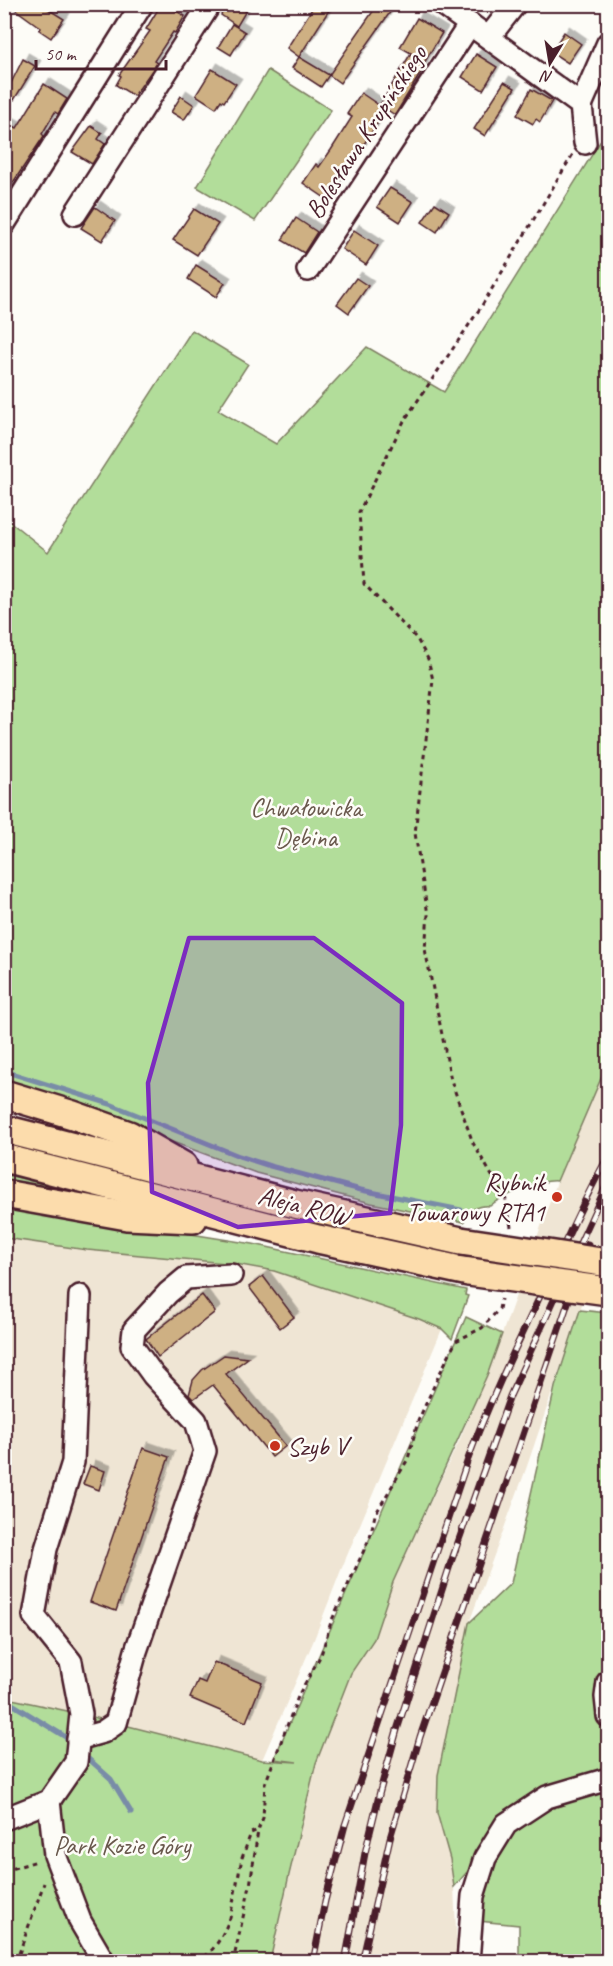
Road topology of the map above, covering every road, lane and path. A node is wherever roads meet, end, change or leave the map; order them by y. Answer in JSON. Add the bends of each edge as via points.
{"nodes":[{"id":1,"x":142,"y":4,"type":"edge"},
{"id":2,"x":210,"y":4,"type":"edge"},
{"id":3,"x":442,"y":4,"type":"edge"},
{"id":4,"x":515,"y":4,"type":"edge"},
{"id":5,"x":470,"y":24,"type":"junction"},
{"id":6,"x":489,"y":37,"type":"junction"},
{"id":7,"x":609,"y":43,"type":"edge"},
{"id":8,"x":581,"y":105,"type":"junction"},
{"id":9,"x":585,"y":143,"type":"joint"},
{"id":10,"x":75,"y":214,"type":"dead end"},
{"id":11,"x":4,"y":224,"type":"edge"},
{"id":12,"x":308,"y":270,"type":"dead end"},
{"id":13,"x":4,"y":1094,"type":"edge"},
{"id":14,"x":4,"y":1129,"type":"edge"},
{"id":15,"x":4,"y":1158,"type":"edge"},
{"id":16,"x":213,"y":1183,"type":"junction"},
{"id":17,"x":4,"y":1194,"type":"edge"},
{"id":18,"x":249,"y":1222,"type":"junction"},
{"id":19,"x":510,"y":1235,"type":"dead end"},
{"id":20,"x":609,"y":1263,"type":"edge"},
{"id":21,"x":231,"y":1275,"type":"dead end"},
{"id":22,"x":609,"y":1291,"type":"edge"},
{"id":23,"x":80,"y":1296,"type":"dead end"},
{"id":24,"x":501,"y":1298,"type":"dead end"},
{"id":25,"x":609,"y":1682,"type":"edge"},
{"id":26,"x":609,"y":1716,"type":"edge"},
{"id":27,"x":77,"y":1747,"type":"junction"},
{"id":28,"x":609,"y":1779,"type":"edge"},
{"id":29,"x":49,"y":1801,"type":"junction"},
{"id":30,"x":4,"y":1819,"type":"edge"},
{"id":31,"x":258,"y":1830,"type":"junction"},
{"id":32,"x":55,"y":1855,"type":"junction"},
{"id":33,"x":4,"y":1871,"type":"edge"},
{"id":34,"x":4,"y":1960,"type":"edge"},
{"id":35,"x":16,"y":1960,"type":"edge"},
{"id":36,"x":104,"y":1962,"type":"edge"},
{"id":37,"x":197,"y":1962,"type":"edge"},
{"id":38,"x":233,"y":1962,"type":"edge"},
{"id":39,"x":468,"y":1962,"type":"edge"}],
"edges":[{"from":1,"to":11,"type":"street"},
{"from":2,"to":10,"type":"street"},
{"from":3,"to":5,"type":"street"},
{"from":4,"to":6,"type":"street"},
{"from":5,"to":6,"type":"street"},
{"from":5,"to":12,"type":"street","name":"Bolesława Krupińskiego"},
{"from":6,"to":8,"type":"street"},
{"from":7,"to":8,"type":"street"},
{"from":8,"to":9,"type":"street"},
{"from":9,"to":19,"type":"path","via":[[571,156],[481,307],[404,421],[359,512],[364,584],[417,639],[433,680],[415,833],[428,915],[425,949],[451,1080],[473,1143],[506,1200],[512,1224]]},
{"from":13,"to":16,"type":"main road","via":[[129,1135]]},
{"from":14,"to":16,"type":"main road","name":"Aleja ROW"},
{"from":15,"to":18,"type":"main road","name":"Aleja ROW"},
{"from":16,"to":20,"type":"main road","name":"Aleja ROW","bridge":true,"via":[[461,1241]]},
{"from":17,"to":18,"type":"main road","via":[[127,1216]]},
{"from":18,"to":22,"type":"main road","name":"Aleja ROW","bridge":true,"via":[[469,1272]]},
{"from":21,"to":27,"type":"street","via":[[186,1278],[134,1330],[132,1346],[196,1421],[205,1451],[136,1651],[116,1723]]},
{"from":23,"to":27,"type":"street","via":[[73,1462],[46,1549],[34,1616],[71,1662],[81,1714]]},
{"from":24,"to":31,"type":"path","via":[[499,1308],[482,1328],[456,1341],[418,1421],[408,1459],[375,1515],[370,1537],[331,1622],[321,1655],[299,1694],[265,1784],[263,1818]]},
{"from":25,"to":26,"type":"street"},
{"from":27,"to":29,"type":"street","via":[[76,1762]]},
{"from":28,"to":39,"type":"street","via":[[547,1797],[506,1824],[485,1858],[473,1896]]},
{"from":29,"to":30,"type":"street"},
{"from":29,"to":32,"type":"street"},
{"from":31,"to":37,"type":"path","via":[[251,1833],[245,1847],[226,1928],[213,1951]]},
{"from":31,"to":38,"type":"path"},
{"from":32,"to":33,"type":"path"},
{"from":32,"to":35,"type":"path"},
{"from":32,"to":36,"type":"street","via":[[80,1921]]},
{"from":34,"to":35,"type":"path"}]}
